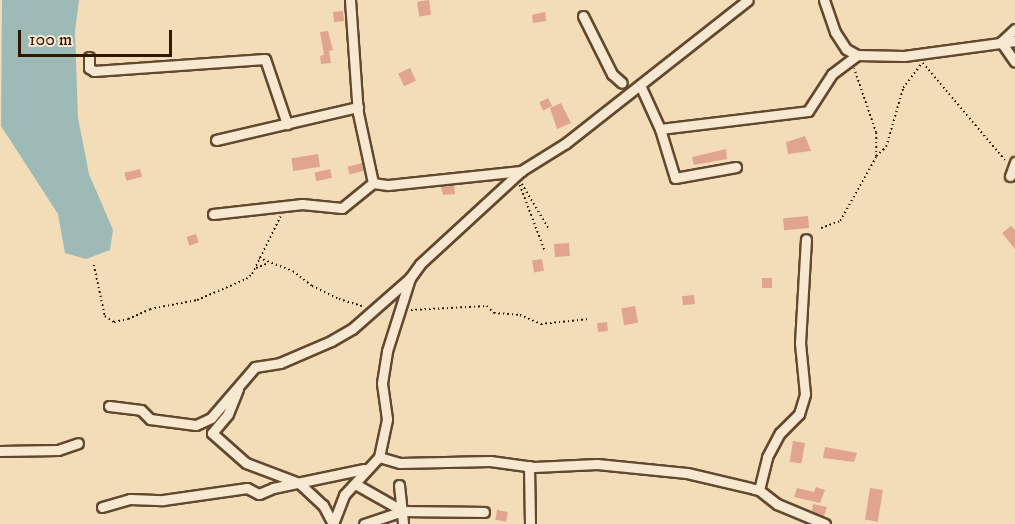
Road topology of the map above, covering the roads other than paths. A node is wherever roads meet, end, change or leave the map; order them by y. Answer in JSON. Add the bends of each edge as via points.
{"nodes":[{"id":1,"x":350,"y":0,"type":"edge"},
{"id":2,"x":748,"y":0,"type":"edge"},
{"id":3,"x":824,"y":0,"type":"edge"},
{"id":4,"x":583,"y":16,"type":"dead end"},
{"id":5,"x":1015,"y":29,"type":"edge"},
{"id":6,"x":1015,"y":41,"type":"edge"},
{"id":7,"x":1002,"y":42,"type":"junction"},
{"id":8,"x":857,"y":55,"type":"junction"},
{"id":9,"x":89,"y":57,"type":"dead end"},
{"id":10,"x":1015,"y":62,"type":"edge"},
{"id":11,"x":622,"y":83,"type":"junction"},
{"id":12,"x":639,"y":86,"type":"junction"},
{"id":13,"x":628,"y":94,"type":"junction"},
{"id":14,"x":358,"y":107,"type":"junction"},
{"id":15,"x":287,"y":124,"type":"junction"},
{"id":16,"x":660,"y":129,"type":"junction"},
{"id":17,"x":216,"y":140,"type":"dead end"},
{"id":18,"x":736,"y":167,"type":"dead end"},
{"id":19,"x":518,"y":174,"type":"junction"},
{"id":20,"x":374,"y":183,"type":"junction"},
{"id":21,"x":213,"y":214,"type":"dead end"},
{"id":22,"x":806,"y":239,"type":"dead end"},
{"id":23,"x":410,"y":278,"type":"junction"},
{"id":24,"x":240,"y":382,"type":"junction"},
{"id":25,"x":109,"y":406,"type":"dead end"},
{"id":26,"x":78,"y":443,"type":"dead end"},
{"id":27,"x":0,"y":451,"type":"edge"},
{"id":28,"x":379,"y":457,"type":"junction"},
{"id":29,"x":529,"y":466,"type":"junction"},
{"id":30,"x":364,"y":469,"type":"junction"},
{"id":31,"x":299,"y":483,"type":"junction"},
{"id":32,"x":357,"y":485,"type":"junction"},
{"id":33,"x":399,"y":485,"type":"dead end"},
{"id":34,"x":759,"y":490,"type":"junction"},
{"id":35,"x":102,"y":507,"type":"dead end"},
{"id":36,"x":403,"y":511,"type":"junction"},
{"id":37,"x":484,"y":513,"type":"dead end"},
{"id":38,"x":333,"y":524,"type":"edge"},
{"id":39,"x":364,"y":524,"type":"edge"},
{"id":40,"x":403,"y":524,"type":"edge"},
{"id":41,"x":530,"y":524,"type":"edge"},
{"id":42,"x":825,"y":524,"type":"edge"}],
"edges":[{"from":1,"to":14,"type":"street"},
{"from":2,"to":12,"type":"street"},
{"from":3,"to":8,"type":"street","via":[[835,32],[846,49]]},
{"from":4,"to":11,"type":"street","via":[[612,74]]},
{"from":5,"to":7,"type":"street"},
{"from":6,"to":7,"type":"street"},
{"from":7,"to":8,"type":"street","via":[[904,56]]},
{"from":7,"to":10,"type":"street"},
{"from":8,"to":16,"type":"street","via":[[832,74],[808,111]]},
{"from":9,"to":15,"type":"street","via":[[89,68],[94,71],[265,59]]},
{"from":11,"to":12,"type":"street"},
{"from":11,"to":13,"type":"street"},
{"from":12,"to":13,"type":"street"},
{"from":12,"to":16,"type":"street"},
{"from":13,"to":19,"type":"street","via":[[566,143]]},
{"from":14,"to":15,"type":"street"},
{"from":14,"to":20,"type":"street"},
{"from":15,"to":17,"type":"street"},
{"from":16,"to":18,"type":"street","via":[[675,177]]},
{"from":19,"to":20,"type":"street"},
{"from":19,"to":23,"type":"street","via":[[446,237]]},
{"from":20,"to":21,"type":"street","via":[[342,208],[286,205]]},
{"from":22,"to":34,"type":"street","via":[[800,344],[805,394],[799,414],[780,433],[767,457]]},
{"from":23,"to":24,"type":"street","via":[[352,328],[308,354],[255,366]]},
{"from":23,"to":28,"type":"street","via":[[387,351],[382,383],[387,419]]},
{"from":24,"to":25,"type":"street","via":[[211,418],[196,425],[150,419],[141,410]]},
{"from":24,"to":31,"type":"street","via":[[228,414],[212,433],[246,463]]},
{"from":26,"to":27,"type":"street","via":[[58,450]]},
{"from":28,"to":29,"type":"street","via":[[400,463],[490,461]]},
{"from":28,"to":30,"type":"street"},
{"from":29,"to":34,"type":"street","via":[[597,464],[660,469]]},
{"from":29,"to":41,"type":"street"},
{"from":30,"to":31,"type":"street"},
{"from":30,"to":32,"type":"street"},
{"from":31,"to":35,"type":"street","via":[[259,494],[247,488],[163,500],[130,500]]},
{"from":31,"to":38,"type":"street","via":[[323,505]]},
{"from":32,"to":36,"type":"street"},
{"from":32,"to":38,"type":"street","via":[[344,495]]},
{"from":33,"to":36,"type":"street"},
{"from":34,"to":42,"type":"street","via":[[777,504]]},
{"from":36,"to":37,"type":"street"},
{"from":36,"to":39,"type":"street"},
{"from":36,"to":40,"type":"street"}]}
